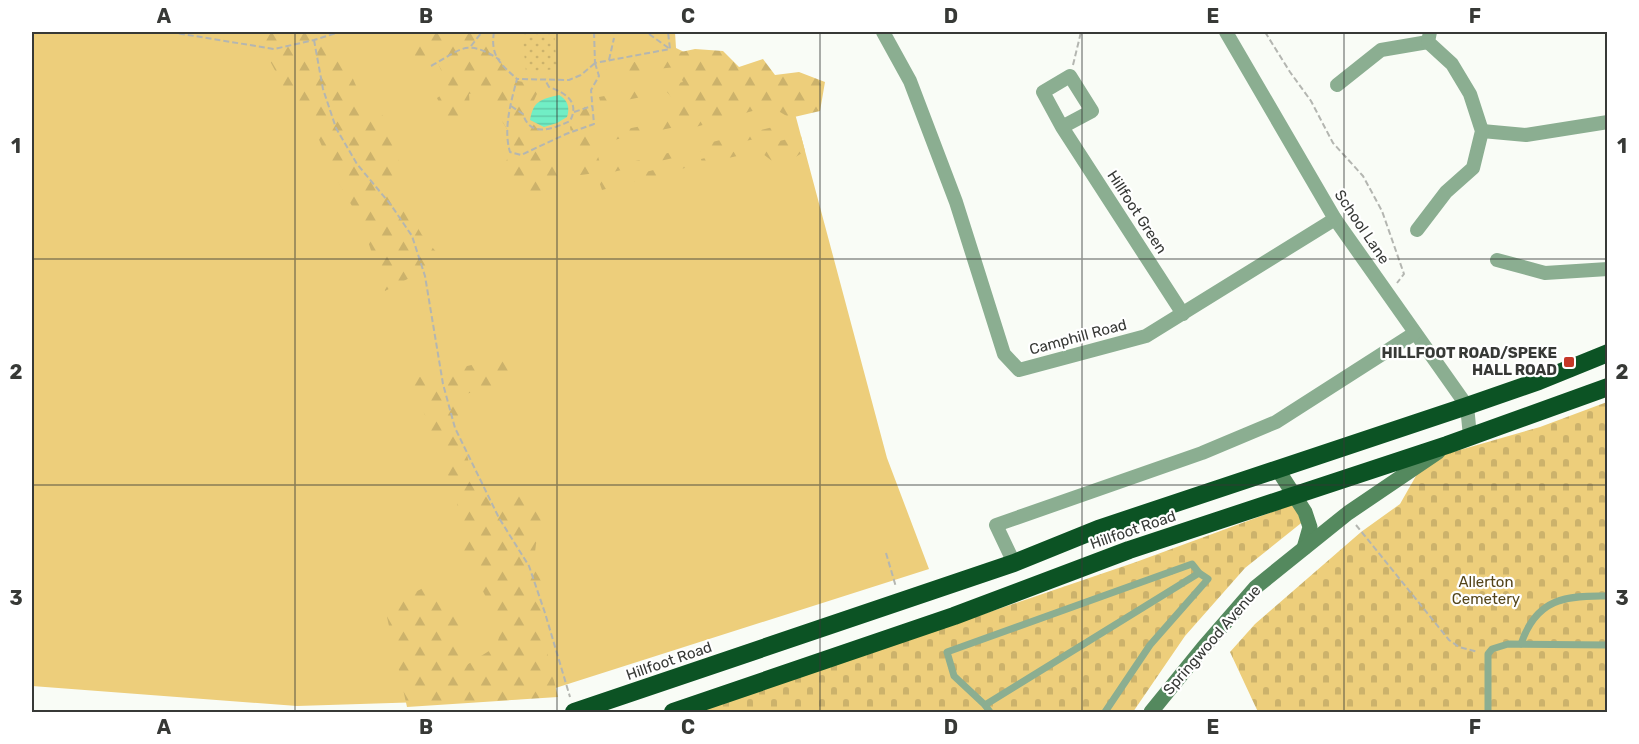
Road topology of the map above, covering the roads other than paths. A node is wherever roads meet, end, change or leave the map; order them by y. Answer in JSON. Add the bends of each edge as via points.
{"nodes":[{"id":1,"x":883,"y":32,"type":"edge"},
{"id":2,"x":1226,"y":32,"type":"edge"},
{"id":3,"x":1429,"y":37,"type":"edge"},
{"id":4,"x":1337,"y":85,"type":"dead end"},
{"id":5,"x":1608,"y":122,"type":"edge"},
{"id":6,"x":1062,"y":127,"type":"junction"},
{"id":7,"x":1482,"y":131,"type":"junction"},
{"id":8,"x":1335,"y":219,"type":"junction"},
{"id":9,"x":1417,"y":230,"type":"dead end"},
{"id":10,"x":1497,"y":260,"type":"dead end"},
{"id":11,"x":1608,"y":269,"type":"edge"},
{"id":12,"x":1183,"y":314,"type":"junction"},
{"id":13,"x":1415,"y":333,"type":"junction"},
{"id":14,"x":1608,"y":353,"type":"edge"},
{"id":15,"x":1608,"y":387,"type":"edge"},
{"id":16,"x":1467,"y":406,"type":"junction"},
{"id":17,"x":1470,"y":436,"type":"junction"},
{"id":18,"x":1448,"y":445,"type":"junction"},
{"id":19,"x":1278,"y":470,"type":"junction"},
{"id":20,"x":1294,"y":495,"type":"junction"},
{"id":21,"x":1304,"y":548,"type":"junction"},
{"id":22,"x":1014,"y":563,"type":"junction"},
{"id":23,"x":1199,"y":573,"type":"junction"},
{"id":24,"x":1608,"y":596,"type":"edge"},
{"id":25,"x":1521,"y":644,"type":"junction"},
{"id":26,"x":1608,"y":645,"type":"edge"},
{"id":27,"x":985,"y":705,"type":"junction"},
{"id":28,"x":574,"y":712,"type":"edge"},
{"id":29,"x":673,"y":712,"type":"edge"},
{"id":30,"x":990,"y":712,"type":"edge"},
{"id":31,"x":1106,"y":712,"type":"edge"},
{"id":32,"x":1151,"y":712,"type":"edge"},
{"id":33,"x":1488,"y":712,"type":"edge"}],
"edges":[{"from":1,"to":12,"type":"street","name":"Camphill Road","via":[[910,81],[956,202],[1004,354],[1018,370],[1146,336]]},
{"from":2,"to":8,"type":"street","name":"School Lane"},
{"from":3,"to":4,"type":"street","via":[[1381,50]]},
{"from":3,"to":7,"type":"street","via":[[1470,94]]},
{"from":5,"to":7,"type":"street","via":[[1526,135]]},
{"from":6,"to":6,"type":"street","name":"Hillfoot Green","via":[[1043,92],[1071,76],[1092,111]]},
{"from":6,"to":12,"type":"street","name":"Hillfoot Green"},
{"from":7,"to":9,"type":"street","via":[[1473,168],[1446,192]]},
{"from":8,"to":12,"type":"street","name":"Camphill Road"},
{"from":8,"to":13,"type":"street","name":"School Lane"},
{"from":10,"to":11,"type":"street","via":[[1545,273]]},
{"from":13,"to":16,"type":"street","name":"School Lane"},
{"from":13,"to":22,"type":"street","via":[[1276,422],[1202,453],[996,525]]},
{"from":14,"to":16,"type":"highway","name":"Hillfoot Road"},
{"from":15,"to":17,"type":"highway","name":"Hillfoot Road"},
{"from":16,"to":17,"type":"street","name":"School Lane"},
{"from":16,"to":19,"type":"highway","name":"Hillfoot Road"},
{"from":17,"to":18,"type":"highway","name":"Hillfoot Road"},
{"from":18,"to":20,"type":"highway","name":"Hillfoot Road"},
{"from":18,"to":21,"type":"street","name":"Springwood Avenue"},
{"from":19,"to":20,"type":"street"},
{"from":19,"to":22,"type":"highway","name":"Hillfoot Road","via":[[1098,529]]},
{"from":20,"to":21,"type":"street","via":[[1310,527]]},
{"from":20,"to":29,"type":"highway","name":"Hillfoot Road"},
{"from":21,"to":32,"type":"street","name":"Springwood Avenue","via":[[1256,587]]},
{"from":22,"to":28,"type":"highway","name":"Hillfoot Road"},
{"from":23,"to":27,"type":"lane"},
{"from":23,"to":27,"type":"lane","via":[[1192,564],[947,652],[954,676]]},
{"from":23,"to":31,"type":"lane","via":[[1208,579],[1150,645]]},
{"from":24,"to":25,"type":"lane","via":[[1573,596],[1551,603],[1538,614]]},
{"from":25,"to":26,"type":"lane"},
{"from":25,"to":33,"type":"lane","via":[[1499,646],[1488,654]]},
{"from":27,"to":30,"type":"lane"}]}
